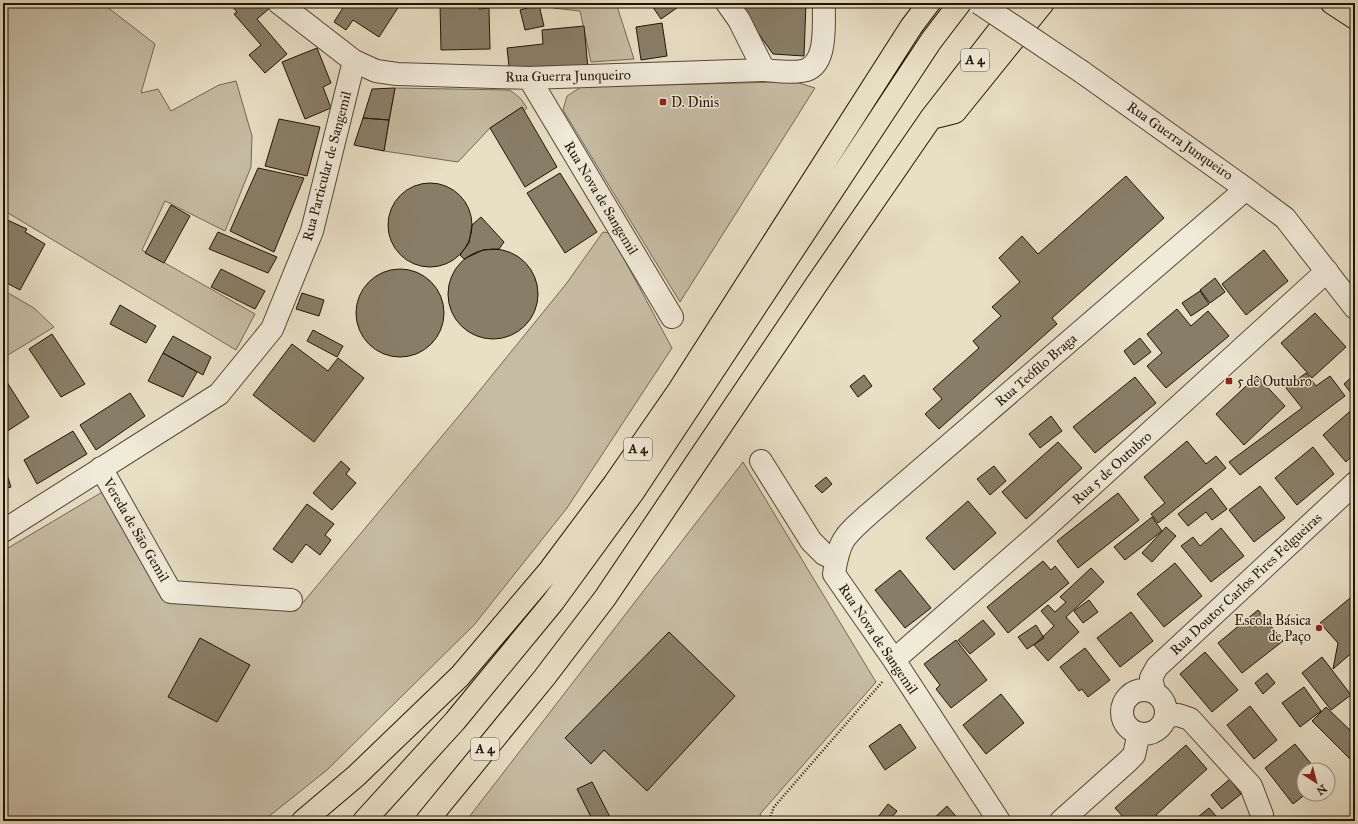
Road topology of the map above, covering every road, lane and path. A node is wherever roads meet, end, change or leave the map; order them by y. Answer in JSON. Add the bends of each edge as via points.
{"nodes":[{"id":1,"x":279,"y":3,"type":"edge"},
{"id":2,"x":727,"y":3,"type":"edge"},
{"id":3,"x":824,"y":3,"type":"edge"},
{"id":4,"x":929,"y":3,"type":"edge"},
{"id":5,"x":960,"y":3,"type":"edge"},
{"id":6,"x":979,"y":3,"type":"edge"},
{"id":7,"x":1020,"y":3,"type":"edge"},
{"id":8,"x":1043,"y":3,"type":"edge"},
{"id":9,"x":1332,"y":3,"type":"edge"},
{"id":10,"x":1355,"y":18,"type":"edge"},
{"id":11,"x":354,"y":62,"type":"junction"},
{"id":12,"x":764,"y":70,"type":"junction"},
{"id":13,"x":529,"y":78,"type":"junction"},
{"id":14,"x":931,"y":118,"type":"junction"},
{"id":15,"x":1246,"y":189,"type":"junction"},
{"id":16,"x":1327,"y":272,"type":"junction"},
{"id":17,"x":1355,"y":308,"type":"edge"},
{"id":18,"x":672,"y":317,"type":"dead end"},
{"id":19,"x":761,"y":461,"type":"dead end"},
{"id":20,"x":101,"y":468,"type":"junction"},
{"id":21,"x":1355,"y":483,"type":"edge"},
{"id":22,"x":3,"y":531,"type":"edge"},
{"id":23,"x":836,"y":560,"type":"junction"},
{"id":24,"x":291,"y":600,"type":"dead end"},
{"id":25,"x":897,"y":664,"type":"junction"},
{"id":26,"x":1154,"y":691,"type":"junction"},
{"id":27,"x":1166,"y":716,"type":"junction"},
{"id":28,"x":1139,"y":733,"type":"junction"},
{"id":29,"x":1262,"y":815,"type":"dead end"},
{"id":30,"x":303,"y":821,"type":"edge"},
{"id":31,"x":364,"y":821,"type":"edge"},
{"id":32,"x":427,"y":821,"type":"edge"},
{"id":33,"x":773,"y":821,"type":"edge"},
{"id":34,"x":999,"y":821,"type":"edge"},
{"id":35,"x":1061,"y":821,"type":"edge"}],
"edges":[{"from":1,"to":11,"type":"street","name":"Rua Guerra Junqueiro"},
{"from":2,"to":12,"type":"street","via":[[739,20]]},
{"from":3,"to":12,"type":"street","name":"Rua Guerra Junqueiro","via":[[822,49],[818,62],[803,72]]},
{"from":4,"to":30,"type":"highway","number":"A 4","via":[[911,27],[679,390],[549,572],[460,676],[356,776]]},
{"from":5,"to":31,"type":"highway","number":"A 4","via":[[931,41],[630,497],[553,602],[455,720]]},
{"from":6,"to":15,"type":"street","name":"Rua Guerra Junqueiro","bridge":true,"via":[[1082,72]]},
{"from":7,"to":14,"type":"highway","number":"A 4"},
{"from":8,"to":14,"type":"highway","via":[[955,112]]},
{"from":9,"to":10,"type":"highway"},
{"from":11,"to":13,"type":"street","name":"Rua Guerra Junqueiro","via":[[376,71],[397,74]]},
{"from":11,"to":20,"type":"street","name":"Rua Particular de Sangemil","via":[[312,231],[272,329],[218,394]]},
{"from":12,"to":13,"type":"street","name":"Rua Guerra Junqueiro"},
{"from":13,"to":18,"type":"street","name":"Rua Nova de Sangemil"},
{"from":14,"to":32,"type":"highway","number":"A 4","via":[[605,598],[544,678]]},
{"from":15,"to":16,"type":"street","name":"Rua Guerra Junqueiro","via":[[1285,218]]},
{"from":15,"to":23,"type":"street","name":"Rua Teófilo Braga","via":[[855,526],[837,550]]},
{"from":16,"to":17,"type":"street","name":"Rua Guerra Junqueiro"},
{"from":16,"to":25,"type":"street","name":"Rua 5 de Outubro"},
{"from":19,"to":23,"type":"street","via":[[811,541],[824,554]]},
{"from":20,"to":22,"type":"street","name":"Rua Particular de Sangemil"},
{"from":20,"to":24,"type":"street","name":"Vereda de São Gemil","via":[[171,592]]},
{"from":21,"to":26,"type":"street","name":"Rua Doutor Carlos Pires Felgueiras","via":[[1157,667],[1151,678]]},
{"from":23,"to":25,"type":"street","name":"Rua Nova de Sangemil","via":[[834,574]]},
{"from":25,"to":33,"type":"path","via":[[774,807],[770,817]]},
{"from":25,"to":34,"type":"street","name":"Rua Nova de Sangemil"},
{"from":26,"to":27,"type":"street","via":[[1164,702]]},
{"from":26,"to":28,"type":"street","via":[[1147,689],[1132,693],[1123,704],[1122,712],[1126,726]]},
{"from":27,"to":28,"type":"street","via":[[1159,728],[1153,732]]},
{"from":27,"to":29,"type":"street","via":[[1178,715],[1190,720],[1251,786]]},
{"from":28,"to":35,"type":"street","via":[[1134,755]]}]}
